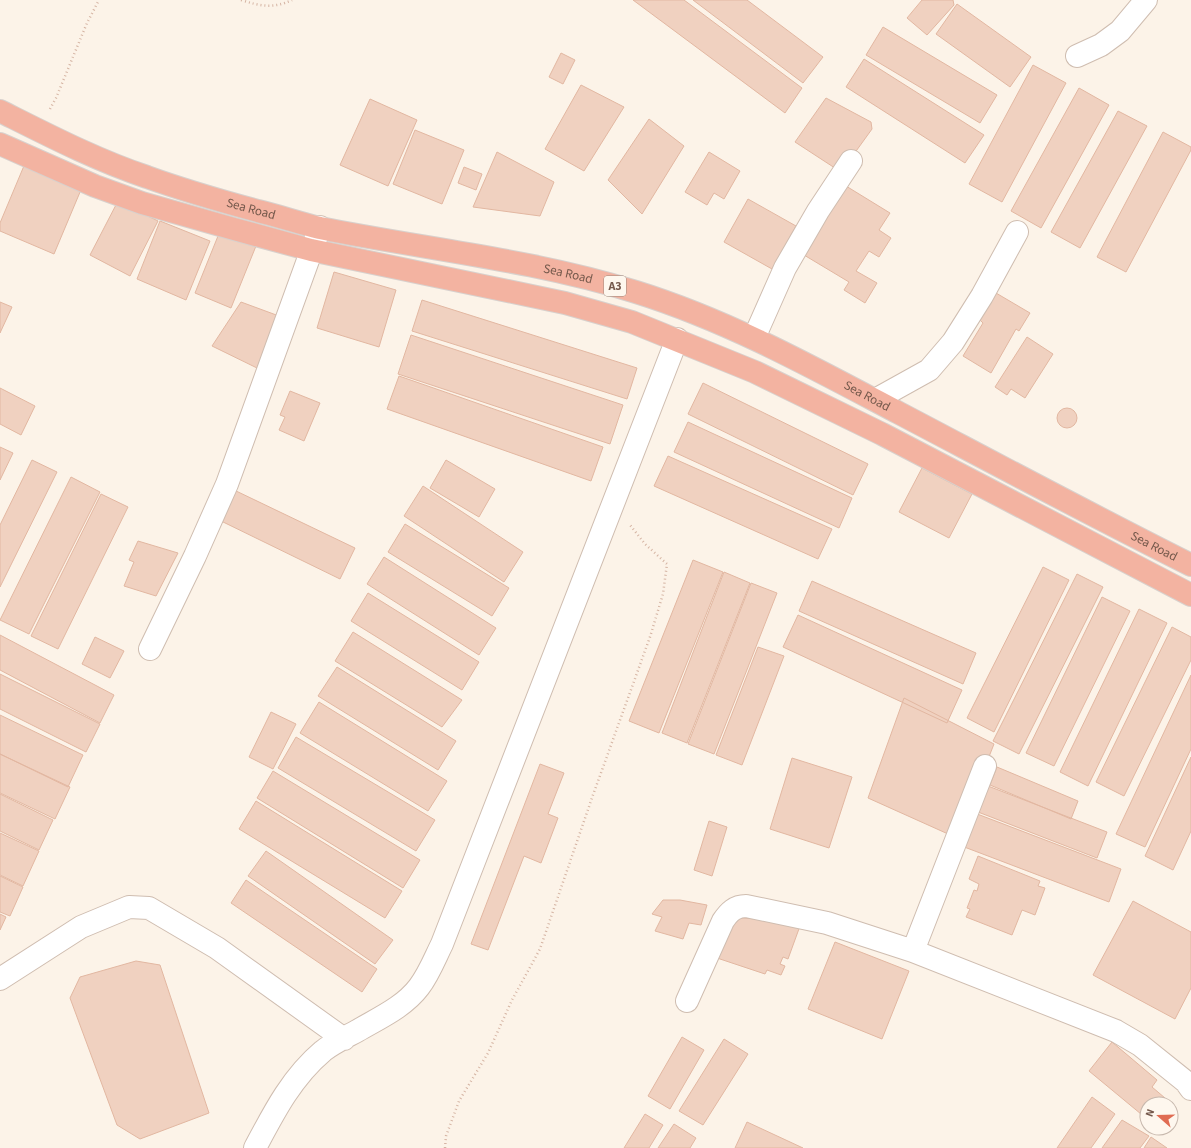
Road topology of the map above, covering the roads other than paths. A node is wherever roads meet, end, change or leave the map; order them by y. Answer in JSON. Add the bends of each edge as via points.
{"nodes":[{"id":1,"x":1146,"y":0,"type":"edge"},
{"id":2,"x":1078,"y":56,"type":"dead end"},
{"id":3,"x":0,"y":111,"type":"edge"},
{"id":4,"x":0,"y":144,"type":"edge"},
{"id":5,"x":851,"y":161,"type":"dead end"},
{"id":6,"x":320,"y":227,"type":"junction"},
{"id":7,"x":1017,"y":232,"type":"dead end"},
{"id":8,"x":311,"y":250,"type":"junction"},
{"id":9,"x":754,"y":338,"type":"junction"},
{"id":10,"x":676,"y":339,"type":"junction"},
{"id":11,"x":875,"y":400,"type":"junction"},
{"id":12,"x":1191,"y":565,"type":"edge"},
{"id":13,"x":1184,"y":591,"type":"edge"},
{"id":14,"x":150,"y":650,"type":"dead end"},
{"id":15,"x":986,"y":766,"type":"dead end"},
{"id":16,"x":913,"y":951,"type":"junction"},
{"id":17,"x":0,"y":979,"type":"edge"},
{"id":18,"x":687,"y":1001,"type":"dead end"},
{"id":19,"x":344,"y":1039,"type":"junction"},
{"id":20,"x":1191,"y":1088,"type":"edge"},
{"id":21,"x":255,"y":1148,"type":"edge"}],
"edges":[{"from":1,"to":2,"type":"street","via":[[1120,31],[1101,45]]},
{"from":3,"to":6,"type":"highway","name":"Sea Road","number":"A3","via":[[104,161],[145,177]]},
{"from":4,"to":8,"type":"highway","name":"Sea Road","number":"A3","via":[[95,186],[142,203]]},
{"from":5,"to":9,"type":"street","via":[[785,268]]},
{"from":6,"to":8,"type":"street"},
{"from":6,"to":9,"type":"highway","name":"Sea Road","number":"A3","via":[[581,276],[691,310]]},
{"from":7,"to":11,"type":"street","via":[[982,296],[939,359],[929,370]]},
{"from":8,"to":10,"type":"highway","name":"Sea Road","number":"A3","via":[[565,303],[632,322]]},
{"from":8,"to":14,"type":"street","via":[[227,484]]},
{"from":9,"to":11,"type":"highway","name":"Sea Road","number":"A3"},
{"from":10,"to":13,"type":"highway","name":"Sea Road","number":"A3","via":[[755,372],[875,431]]},
{"from":10,"to":19,"type":"street","via":[[429,972],[419,987],[392,1011]]},
{"from":11,"to":12,"type":"highway","name":"Sea Road","number":"A3","via":[[1127,534]]},
{"from":12,"to":13,"type":"street"},
{"from":15,"to":16,"type":"street"},
{"from":16,"to":18,"type":"street","via":[[827,923],[741,906],[730,912],[723,921]]},
{"from":16,"to":20,"type":"street","via":[[1116,1031],[1140,1045]]},
{"from":17,"to":19,"type":"street","via":[[81,927],[129,907],[149,908],[217,948]]},
{"from":19,"to":21,"type":"street","via":[[324,1050],[304,1069],[289,1088]]}]}
